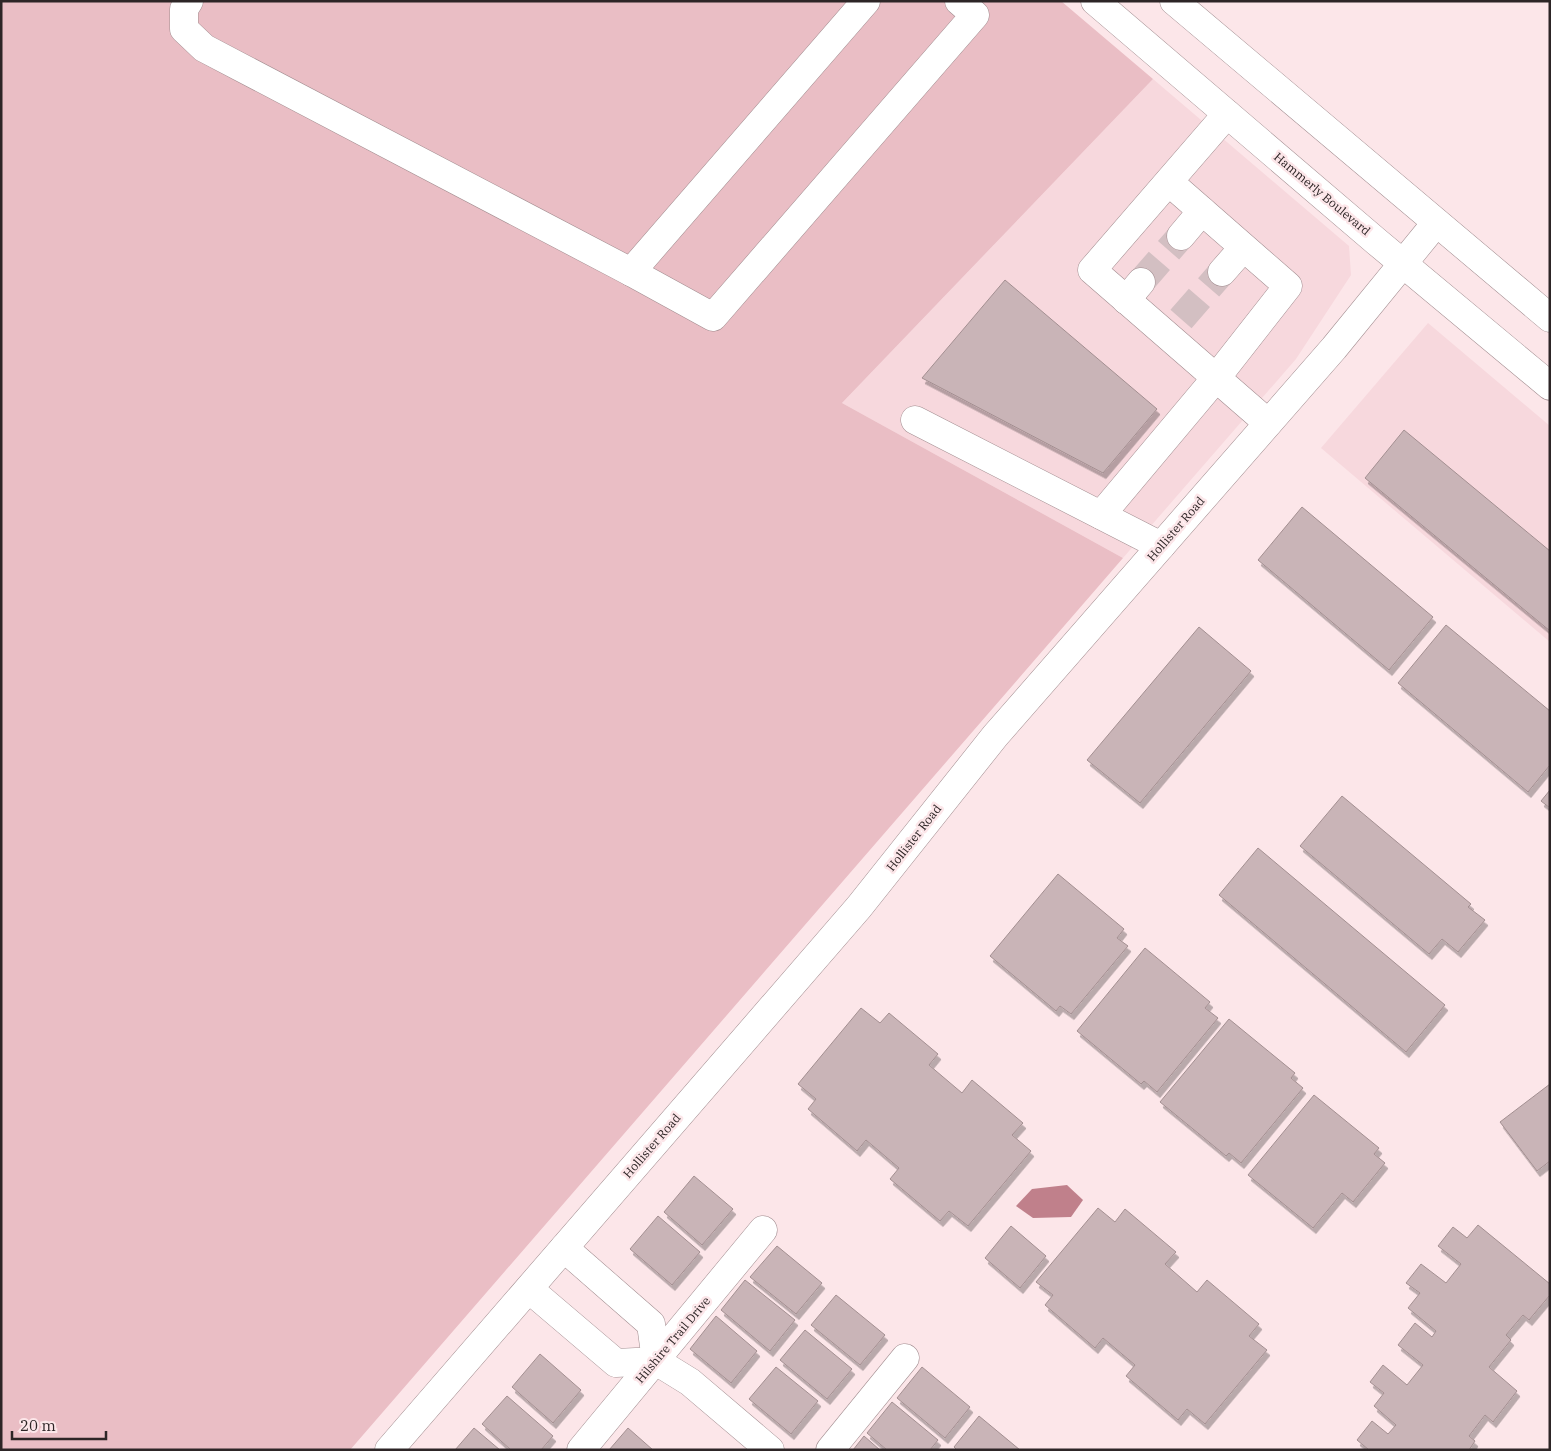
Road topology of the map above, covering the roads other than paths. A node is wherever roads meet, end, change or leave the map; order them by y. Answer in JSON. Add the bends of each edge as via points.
{"nodes":[{"id":1,"x":189,"y":1,"type":"edge"},
{"id":2,"x":866,"y":1,"type":"edge"},
{"id":3,"x":959,"y":1,"type":"edge"},
{"id":4,"x":1095,"y":1,"type":"edge"},
{"id":5,"x":1174,"y":1,"type":"edge"},
{"id":6,"x":1228,"y":114,"type":"junction"},
{"id":7,"x":1168,"y":182,"type":"junction"},
{"id":8,"x":1202,"y":211,"type":"junction"},
{"id":9,"x":1436,"y":223,"type":"junction"},
{"id":10,"x":1181,"y":236,"type":"tunnel mouth"},
{"id":11,"x":1243,"y":248,"type":"junction"},
{"id":12,"x":1403,"y":263,"type":"junction"},
{"id":13,"x":631,"y":272,"type":"junction"},
{"id":14,"x":1222,"y":272,"type":"tunnel mouth"},
{"id":15,"x":1550,"y":318,"type":"edge"},
{"id":16,"x":1216,"y":378,"type":"junction"},
{"id":17,"x":1550,"y":386,"type":"edge"},
{"id":18,"x":915,"y":420,"type":"dead end"},
{"id":19,"x":1268,"y":423,"type":"junction"},
{"id":20,"x":1101,"y":514,"type":"junction"},
{"id":21,"x":1161,"y":546,"type":"junction"},
{"id":22,"x":764,"y":1230,"type":"dead end"},
{"id":23,"x":564,"y":1248,"type":"junction"},
{"id":24,"x":529,"y":1289,"type":"junction"},
{"id":25,"x":905,"y":1358,"type":"dead end"},
{"id":26,"x":656,"y":1361,"type":"junction"},
{"id":27,"x":389,"y":1450,"type":"edge"},
{"id":28,"x":581,"y":1450,"type":"edge"},
{"id":29,"x":770,"y":1450,"type":"edge"},
{"id":30,"x":830,"y":1450,"type":"edge"}],
"edges":[{"from":1,"to":13,"type":"street","via":[[184,9],[184,29],[204,48]]},
{"from":2,"to":13,"type":"street"},
{"from":3,"to":13,"type":"street","via":[[975,15],[713,317]]},
{"from":4,"to":6,"type":"street","name":"Hammerly Boulevard"},
{"from":5,"to":9,"type":"street"},
{"from":6,"to":7,"type":"street"},
{"from":6,"to":12,"type":"street","name":"Hammerly Boulevard"},
{"from":7,"to":8,"type":"street"},
{"from":7,"to":16,"type":"street","via":[[1092,270],[1134,291],[1175,327]]},
{"from":8,"to":10,"type":"street"},
{"from":8,"to":11,"type":"street"},
{"from":9,"to":12,"type":"street","name":"Hollister Road"},
{"from":9,"to":15,"type":"street"},
{"from":11,"to":14,"type":"street"},
{"from":11,"to":16,"type":"street","via":[[1288,286]]},
{"from":12,"to":17,"type":"street","name":"Hammerly Boulevard"},
{"from":12,"to":19,"type":"street","name":"Hollister Road"},
{"from":16,"to":19,"type":"street"},
{"from":16,"to":20,"type":"street"},
{"from":18,"to":20,"type":"street"},
{"from":19,"to":21,"type":"street","name":"Hollister Road"},
{"from":20,"to":21,"type":"street"},
{"from":21,"to":23,"type":"street","name":"Hollister Road","via":[[995,736],[859,907]]},
{"from":22,"to":26,"type":"street","name":"Hilshire Trail Drive"},
{"from":23,"to":24,"type":"street","name":"Hollister Road"},
{"from":23,"to":26,"type":"street","via":[[651,1324]]},
{"from":24,"to":26,"type":"street","via":[[616,1363]]},
{"from":24,"to":27,"type":"street","name":"Hollister Road"},
{"from":25,"to":30,"type":"street"},
{"from":26,"to":28,"type":"street","name":"Hilshire Trail Drive"},
{"from":26,"to":29,"type":"street","via":[[690,1382]]}]}
